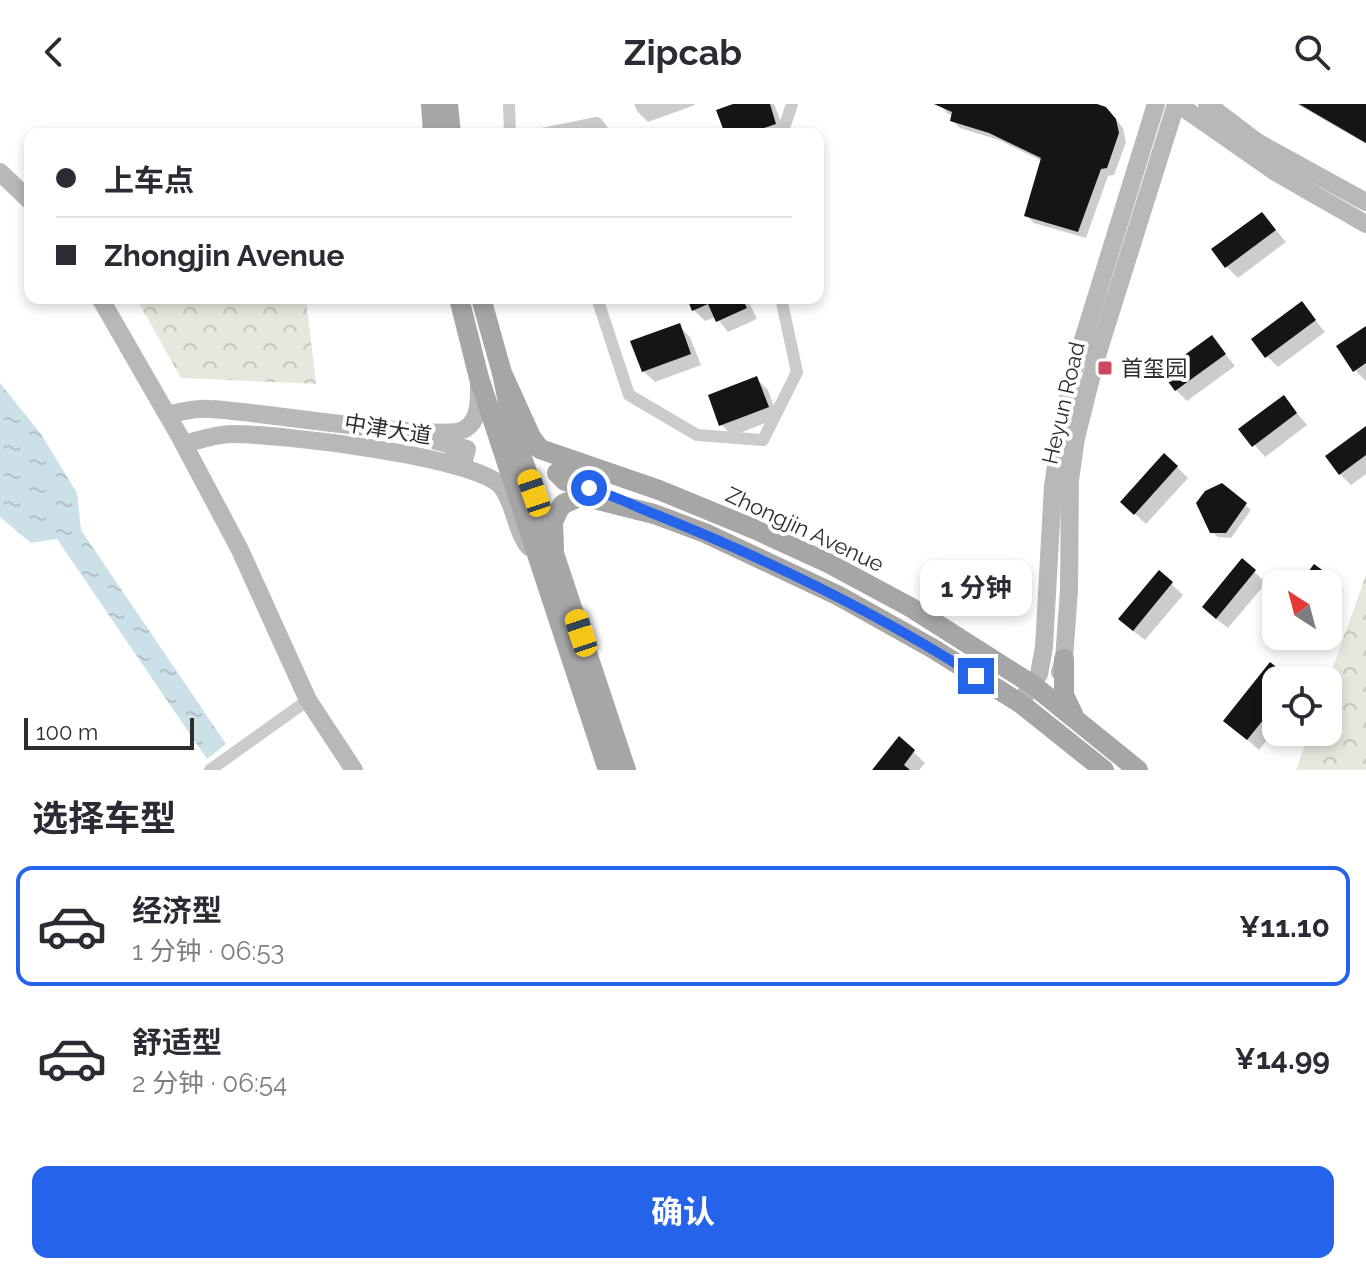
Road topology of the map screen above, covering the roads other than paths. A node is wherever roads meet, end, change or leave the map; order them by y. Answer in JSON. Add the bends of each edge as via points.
{"nodes":[{"id":1,"x":431,"y":104,"type":"edge"},
{"id":2,"x":448,"y":104,"type":"edge"},
{"id":3,"x":509,"y":104,"type":"edge"},
{"id":4,"x":792,"y":104,"type":"edge"},
{"id":5,"x":1156,"y":104,"type":"edge"},
{"id":6,"x":1177,"y":104,"type":"edge"},
{"id":7,"x":1207,"y":104,"type":"edge"},
{"id":8,"x":433,"y":128,"type":"edge"},
{"id":9,"x":450,"y":128,"type":"edge"},
{"id":10,"x":510,"y":128,"type":"edge"},
{"id":11,"x":572,"y":128,"type":"edge"},
{"id":12,"x":601,"y":128,"type":"edge"},
{"id":13,"x":784,"y":128,"type":"edge"},
{"id":14,"x":0,"y":172,"type":"edge"},
{"id":15,"x":24,"y":195,"type":"edge"},
{"id":16,"x":1366,"y":202,"type":"edge"},
{"id":17,"x":1366,"y":224,"type":"edge"},
{"id":18,"x":104,"y":304,"type":"edge"},
{"id":19,"x":460,"y":304,"type":"edge"},
{"id":20,"x":483,"y":304,"type":"edge"},
{"id":21,"x":599,"y":304,"type":"edge"},
{"id":22,"x":782,"y":304,"type":"edge"},
{"id":23,"x":502,"y":373,"type":"junction"},
{"id":24,"x":479,"y":378,"type":"junction"},
{"id":25,"x":168,"y":415,"type":"junction"},
{"id":26,"x":368,"y":427,"type":"junction"},
{"id":27,"x":184,"y":444,"type":"junction"},
{"id":28,"x":443,"y":462,"type":"junction"},
{"id":29,"x":659,"y":490,"type":"junction"},
{"id":30,"x":654,"y":514,"type":"junction"},
{"id":31,"x":546,"y":554,"type":"junction"},
{"id":32,"x":1064,"y":659,"type":"junction"},
{"id":33,"x":308,"y":700,"type":"junction"},
{"id":34,"x":1045,"y":701,"type":"junction"},
{"id":35,"x":1081,"y":724,"type":"junction"},
{"id":36,"x":210,"y":770,"type":"edge"},
{"id":37,"x":354,"y":770,"type":"edge"},
{"id":38,"x":608,"y":770,"type":"edge"},
{"id":39,"x":626,"y":770,"type":"edge"},
{"id":40,"x":1104,"y":770,"type":"edge"},
{"id":41,"x":1138,"y":770,"type":"edge"}],
"edges":[{"from":1,"to":8,"type":"main road"},
{"from":2,"to":9,"type":"main road"},
{"from":3,"to":10,"type":"street"},
{"from":4,"to":13,"type":"street"},
{"from":5,"to":34,"type":"street","name":"Heyun Road","via":[[1082,341],[1062,426],[1053,486]]},
{"from":6,"to":17,"type":"street","via":[[1277,173]]},
{"from":6,"to":32,"type":"street","name":"Heyun Road","via":[[1076,438]]},
{"from":7,"to":16,"type":"street","via":[[1257,142]]},
{"from":11,"to":12,"type":"street","via":[[597,123]]},
{"from":14,"to":15,"type":"street"},
{"from":18,"to":25,"type":"street"},
{"from":19,"to":24,"type":"main road"},
{"from":20,"to":23,"type":"main road"},
{"from":21,"to":22,"type":"street","via":[[629,395],[697,435],[763,440],[797,372]]},
{"from":23,"to":29,"type":"main road","name":"Zhongjin Avenue","via":[[540,449]]},
{"from":23,"to":31,"type":"main road"},
{"from":24,"to":26,"type":"street","name":"中津大道","via":[[477,413],[463,430]]},
{"from":24,"to":31,"type":"main road"},
{"from":25,"to":26,"type":"street","name":"中津大道","via":[[212,409]]},
{"from":25,"to":27,"type":"street"},
{"from":26,"to":28,"type":"street","via":[[467,449],[464,460]]},
{"from":27,"to":28,"type":"street","name":"中津大道","via":[[244,435]]},
{"from":27,"to":33,"type":"street","via":[[240,550]]},
{"from":28,"to":31,"type":"street","name":"中津大道","via":[[501,486],[519,531]]},
{"from":29,"to":30,"type":"main road","via":[[569,468],[557,473],[565,481],[612,494]]},
{"from":29,"to":34,"type":"main road","name":"Zhongjin Avenue","via":[[828,563],[910,607]]},
{"from":30,"to":31,"type":"main road","name":"Zhongjin Avenue","via":[[582,496],[571,499],[553,522]]},
{"from":30,"to":34,"type":"main road","name":"Zhongjin Avenue","via":[[839,596],[1020,703]]},
{"from":31,"to":38,"type":"main road"},
{"from":31,"to":39,"type":"main road"},
{"from":32,"to":34,"type":"street","name":"Heyun Road"},
{"from":32,"to":35,"type":"main road","via":[[1064,695]]},
{"from":33,"to":36,"type":"street"},
{"from":33,"to":37,"type":"street"},
{"from":34,"to":35,"type":"main road","name":"Zhongjin Avenue"},
{"from":34,"to":40,"type":"main road","name":"Zhongjin Avenue","via":[[1071,744]]},
{"from":35,"to":41,"type":"main road","name":"Zhongjin Avenue"}]}
